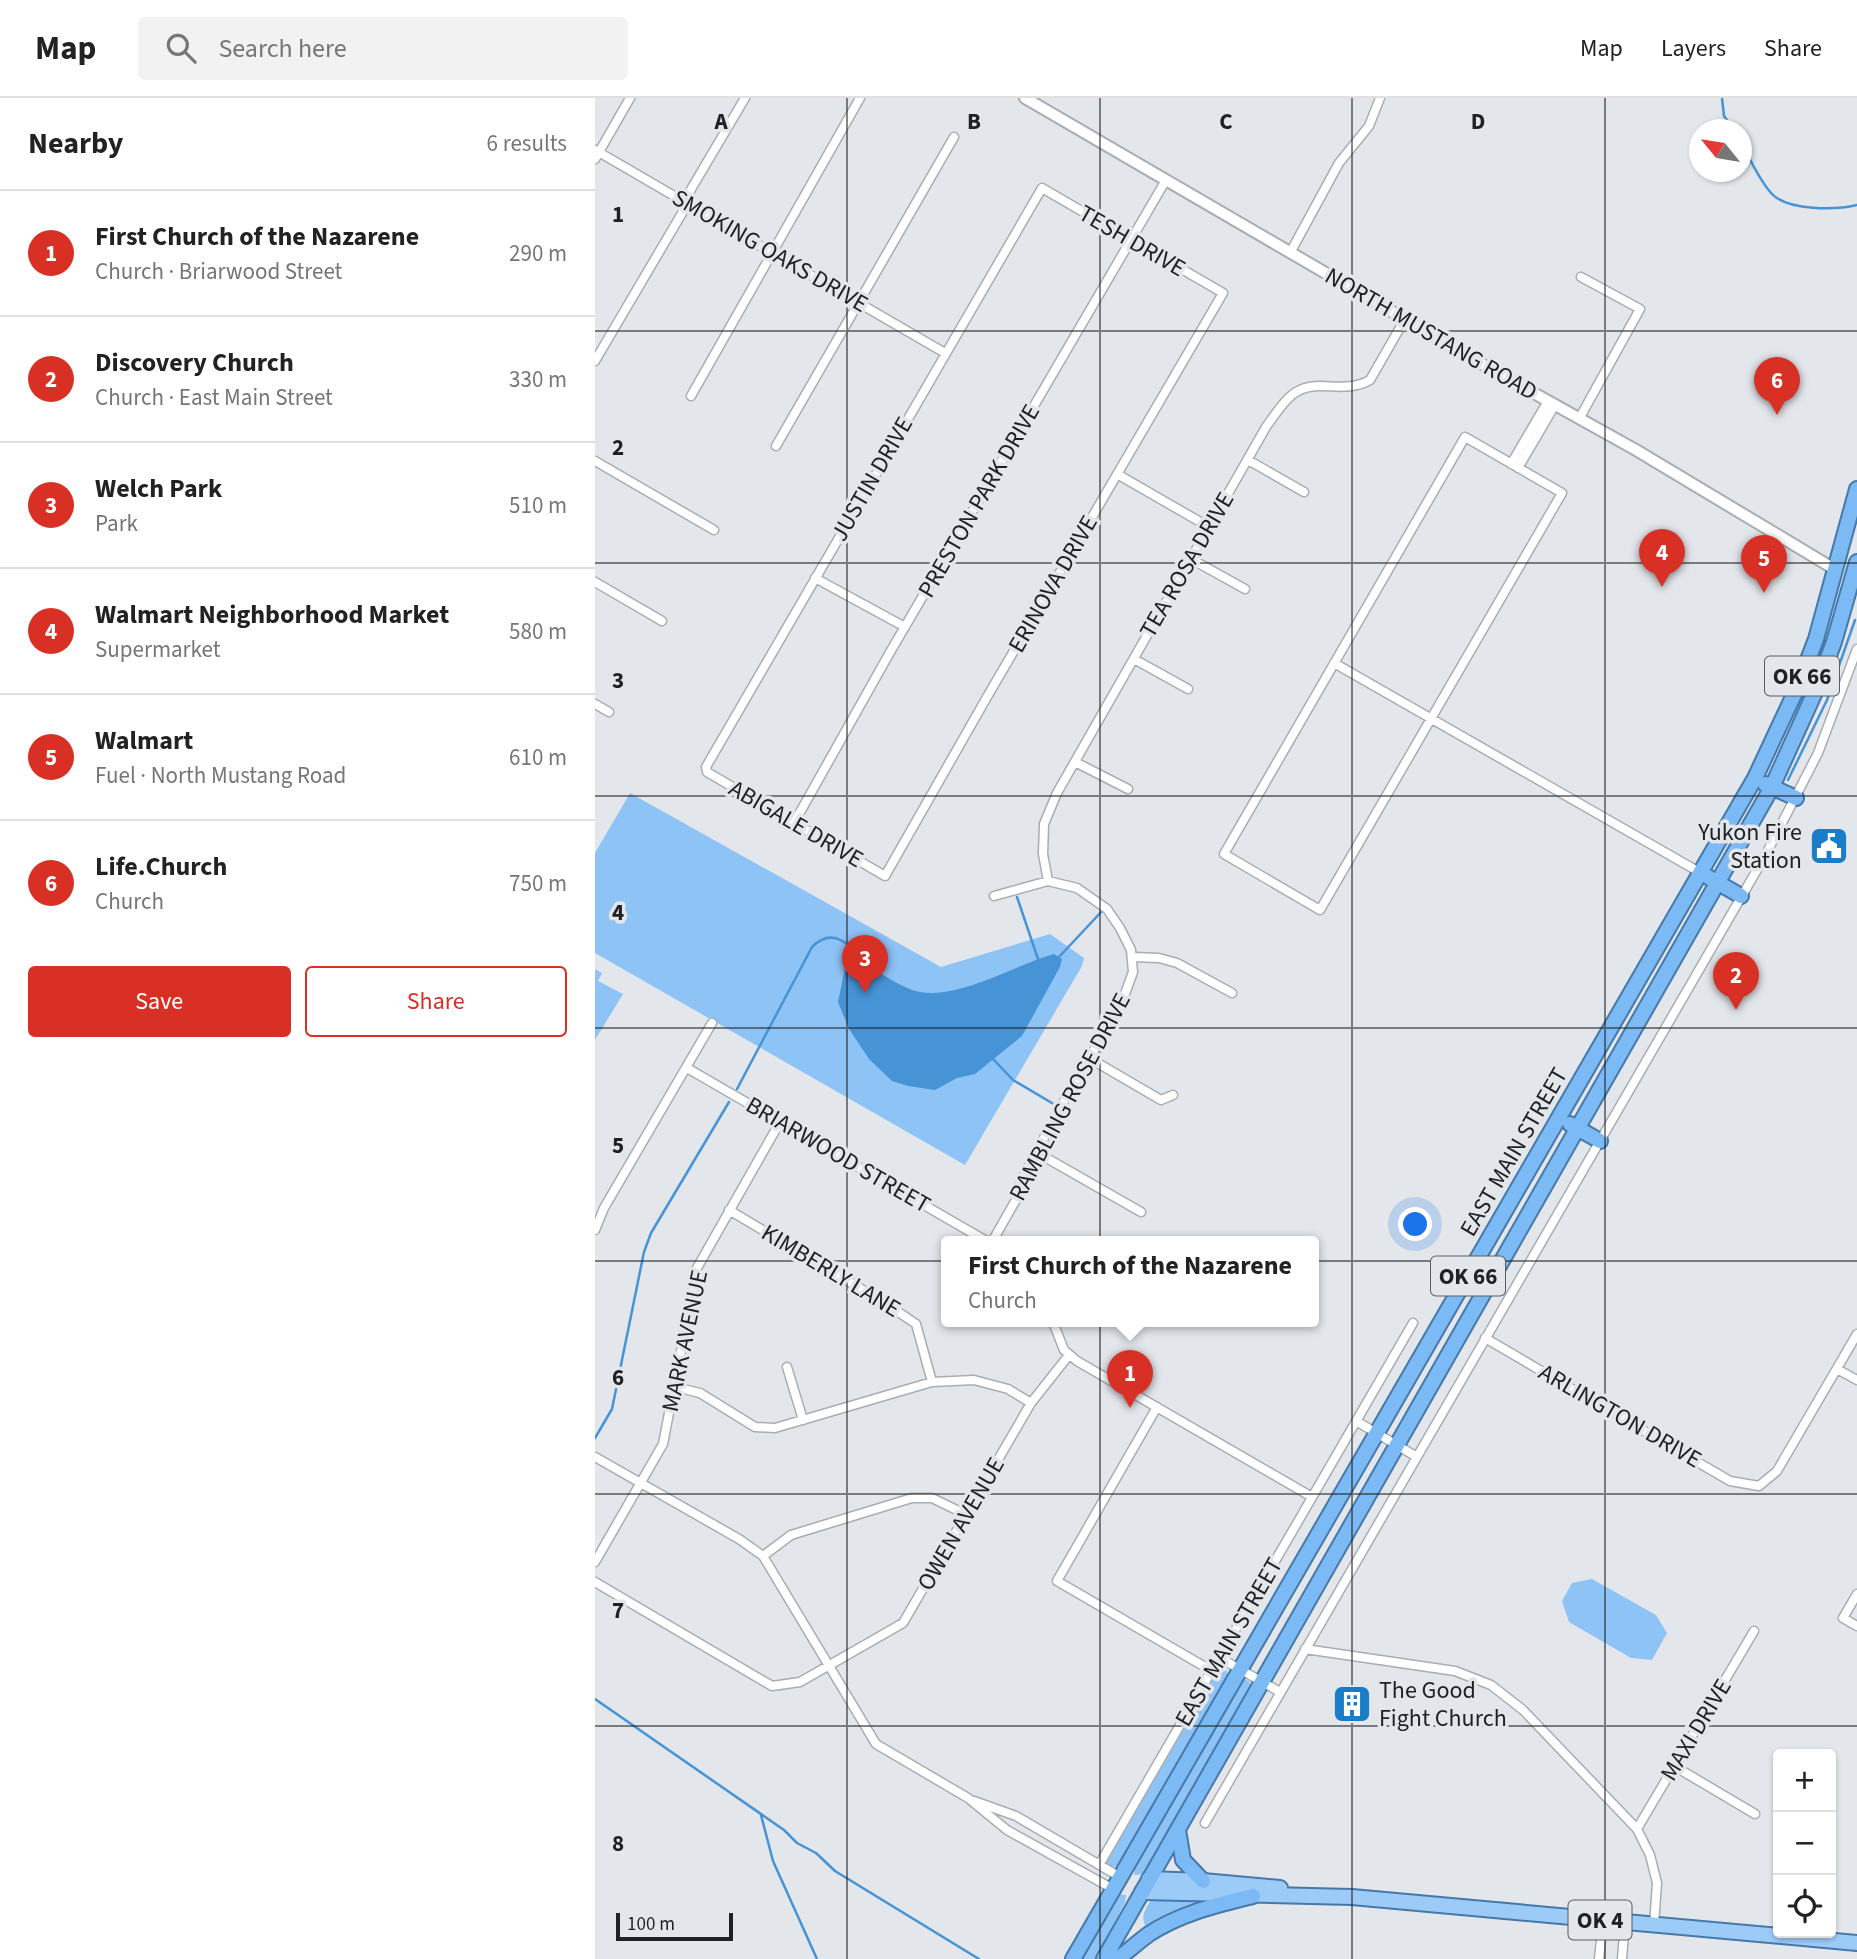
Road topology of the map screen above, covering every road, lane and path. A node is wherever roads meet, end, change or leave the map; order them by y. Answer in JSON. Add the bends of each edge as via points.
{"nodes":[{"id":1,"x":630,"y":98,"type":"edge"},
{"id":2,"x":745,"y":98,"type":"edge"},
{"id":3,"x":860,"y":98,"type":"edge"},
{"id":4,"x":1025,"y":98,"type":"edge"},
{"id":5,"x":1380,"y":98,"type":"edge"},
{"id":6,"x":954,"y":137,"type":"dead end"},
{"id":7,"x":596,"y":153,"type":"edge"},
{"id":8,"x":1165,"y":180,"type":"junction"},
{"id":9,"x":1042,"y":188,"type":"joint"},
{"id":10,"x":688,"y":203,"type":"junction"},
{"id":11,"x":1131,"y":240,"type":"junction"},
{"id":12,"x":772,"y":252,"type":"junction"},
{"id":13,"x":1290,"y":253,"type":"junction"},
{"id":14,"x":1581,"y":276,"type":"dead end"},
{"id":15,"x":1223,"y":293,"type":"joint"},
{"id":16,"x":857,"y":302,"type":"junction"},
{"id":17,"x":1405,"y":319,"type":"junction"},
{"id":18,"x":946,"y":353,"type":"junction"},
{"id":19,"x":595,"y":361,"type":"edge"},
{"id":20,"x":691,"y":396,"type":"dead end"},
{"id":21,"x":1552,"y":403,"type":"junction"},
{"id":22,"x":1580,"y":419,"type":"junction"},
{"id":23,"x":776,"y":446,"type":"dead end"},
{"id":24,"x":1248,"y":460,"type":"junction"},
{"id":25,"x":595,"y":461,"type":"edge"},
{"id":26,"x":1515,"y":466,"type":"junction"},
{"id":27,"x":1117,"y":474,"type":"junction"},
{"id":28,"x":1857,"y":489,"type":"edge"},
{"id":29,"x":1304,"y":492,"type":"dead end"},
{"id":30,"x":1209,"y":527,"type":"junction"},
{"id":31,"x":714,"y":530,"type":"dead end"},
{"id":32,"x":1191,"y":559,"type":"junction"},
{"id":33,"x":1857,"y":562,"type":"edge"},
{"id":34,"x":1836,"y":570,"type":"junction"},
{"id":35,"x":815,"y":578,"type":"junction"},
{"id":36,"x":1852,"y":579,"type":"junction"},
{"id":37,"x":595,"y":582,"type":"edge"},
{"id":38,"x":1245,"y":589,"type":"dead end"},
{"id":39,"x":662,"y":621,"type":"dead end"},
{"id":40,"x":905,"y":627,"type":"junction"},
{"id":41,"x":1857,"y":649,"type":"edge"},
{"id":42,"x":1133,"y":659,"type":"junction"},
{"id":43,"x":1334,"y":663,"type":"junction"},
{"id":44,"x":1188,"y":689,"type":"dead end"},
{"id":45,"x":595,"y":704,"type":"edge"},
{"id":46,"x":609,"y":712,"type":"dead end"},
{"id":47,"x":1430,"y":719,"type":"junction"},
{"id":48,"x":1075,"y":762,"type":"junction"},
{"id":49,"x":707,"y":772,"type":"joint"},
{"id":50,"x":1755,"y":778,"type":"junction"},
{"id":51,"x":1772,"y":787,"type":"junction"},
{"id":52,"x":1128,"y":789,"type":"dead end"},
{"id":53,"x":1796,"y":798,"type":"junction"},
{"id":54,"x":794,"y":823,"type":"junction"},
{"id":55,"x":1701,"y":873,"type":"junction"},
{"id":56,"x":885,"y":876,"type":"joint"},
{"id":57,"x":1048,"y":881,"type":"junction"},
{"id":58,"x":1717,"y":882,"type":"junction"},
{"id":59,"x":994,"y":896,"type":"dead end"},
{"id":60,"x":1741,"y":896,"type":"junction"},
{"id":61,"x":1132,"y":957,"type":"junction"},
{"id":62,"x":1232,"y":993,"type":"dead end"},
{"id":63,"x":712,"y":1023,"type":"dead end"},
{"id":64,"x":1089,"y":1058,"type":"junction"},
{"id":65,"x":687,"y":1068,"type":"junction"},
{"id":66,"x":1173,"y":1095,"type":"dead end"},
{"id":67,"x":1560,"y":1118,"type":"junction"},
{"id":68,"x":780,"y":1122,"type":"junction"},
{"id":69,"x":1577,"y":1128,"type":"junction"},
{"id":70,"x":1600,"y":1141,"type":"junction"},
{"id":71,"x":1036,"y":1152,"type":"junction"},
{"id":72,"x":729,"y":1210,"type":"junction"},
{"id":73,"x":1141,"y":1212,"type":"dead end"},
{"id":74,"x":595,"y":1230,"type":"edge"},
{"id":75,"x":980,"y":1236,"type":"edge"},
{"id":76,"x":994,"y":1236,"type":"edge"},
{"id":77,"x":1413,"y":1323,"type":"dead end"},
{"id":78,"x":1055,"y":1327,"type":"edge"},
{"id":79,"x":1857,"y":1334,"type":"edge"},
{"id":80,"x":1485,"y":1338,"type":"junction"},
{"id":81,"x":1069,"y":1355,"type":"junction"},
{"id":82,"x":787,"y":1367,"type":"dead end"},
{"id":83,"x":1837,"y":1369,"type":"junction"},
{"id":84,"x":1857,"y":1380,"type":"edge"},
{"id":85,"x":932,"y":1382,"type":"junction"},
{"id":86,"x":675,"y":1387,"type":"junction"},
{"id":87,"x":1031,"y":1403,"type":"junction"},
{"id":88,"x":1157,"y":1407,"type":"junction"},
{"id":89,"x":803,"y":1420,"type":"junction"},
{"id":90,"x":1356,"y":1421,"type":"junction"},
{"id":91,"x":1376,"y":1434,"type":"junction"},
{"id":92,"x":1398,"y":1447,"type":"junction"},
{"id":93,"x":595,"y":1457,"type":"edge"},
{"id":94,"x":1417,"y":1457,"type":"junction"},
{"id":95,"x":641,"y":1482,"type":"junction"},
{"id":96,"x":1311,"y":1497,"type":"junction"},
{"id":97,"x":967,"y":1515,"type":"junction"},
{"id":98,"x":763,"y":1556,"type":"junction"},
{"id":99,"x":595,"y":1562,"type":"edge"},
{"id":100,"x":595,"y":1582,"type":"edge"},
{"id":101,"x":1857,"y":1594,"type":"edge"},
{"id":102,"x":1857,"y":1626,"type":"edge"},
{"id":103,"x":1754,"y":1631,"type":"dead end"},
{"id":104,"x":1305,"y":1649,"type":"junction"},
{"id":105,"x":1220,"y":1658,"type":"junction"},
{"id":106,"x":828,"y":1665,"type":"junction"},
{"id":107,"x":1239,"y":1668,"type":"junction"},
{"id":108,"x":1212,"y":1671,"type":"junction"},
{"id":109,"x":1263,"y":1682,"type":"junction"},
{"id":110,"x":1280,"y":1692,"type":"junction"},
{"id":111,"x":1674,"y":1766,"type":"junction"},
{"id":112,"x":968,"y":1798,"type":"junction"},
{"id":113,"x":1755,"y":1814,"type":"dead end"},
{"id":114,"x":1019,"y":1818,"type":"junction"},
{"id":115,"x":1205,"y":1823,"type":"dead end"},
{"id":116,"x":1178,"y":1829,"type":"junction"},
{"id":117,"x":1637,"y":1829,"type":"junction"},
{"id":118,"x":1011,"y":1832,"type":"junction"},
{"id":119,"x":1058,"y":1841,"type":"junction"},
{"id":120,"x":1051,"y":1854,"type":"junction"},
{"id":121,"x":1099,"y":1865,"type":"junction"},
{"id":122,"x":1203,"y":1881,"type":"junction"},
{"id":123,"x":1116,"y":1883,"type":"junction"},
{"id":124,"x":1146,"y":1886,"type":"junction"},
{"id":125,"x":1253,"y":1896,"type":"junction"},
{"id":126,"x":1344,"y":1897,"type":"junction"},
{"id":127,"x":1603,"y":1920,"type":"junction"},
{"id":128,"x":1625,"y":1922,"type":"junction"},
{"id":129,"x":1654,"y":1925,"type":"junction"},
{"id":130,"x":1857,"y":1943,"type":"edge"},
{"id":131,"x":1073,"y":1959,"type":"edge"},
{"id":132,"x":1104,"y":1959,"type":"edge"},
{"id":133,"x":1118,"y":1959,"type":"edge"},
{"id":134,"x":1599,"y":1959,"type":"edge"},
{"id":135,"x":1622,"y":1959,"type":"edge"}],
"edges":[{"from":1,"to":7,"type":"street"},
{"from":2,"to":10,"type":"street","via":[[690,191]]},
{"from":3,"to":12,"type":"street"},
{"from":4,"to":8,"type":"street","name":"NORTH MUSTANG ROAD"},
{"from":5,"to":13,"type":"street","via":[[1369,126],[1339,163]]},
{"from":6,"to":16,"type":"street"},
{"from":7,"to":10,"type":"street","name":"SMOKING OAKS DRIVE"},
{"from":8,"to":11,"type":"street","name":"PRESTON PARK DRIVE"},
{"from":8,"to":13,"type":"street","name":"NORTH MUSTANG ROAD"},
{"from":9,"to":11,"type":"street","name":"TESH DRIVE"},
{"from":9,"to":18,"type":"street","name":"JUSTIN DRIVE"},
{"from":10,"to":12,"type":"street","name":"SMOKING OAKS DRIVE"},
{"from":10,"to":19,"type":"street"},
{"from":11,"to":15,"type":"street","name":"TESH DRIVE"},
{"from":11,"to":40,"type":"street","name":"PRESTON PARK DRIVE"},
{"from":12,"to":16,"type":"street","name":"SMOKING OAKS DRIVE"},
{"from":12,"to":20,"type":"street"},
{"from":13,"to":17,"type":"street","name":"NORTH MUSTANG ROAD"},
{"from":14,"to":22,"type":"street","via":[[1640,309]]},
{"from":15,"to":27,"type":"street","name":"ERINOVA DRIVE"},
{"from":16,"to":18,"type":"street","name":"SMOKING OAKS DRIVE"},
{"from":16,"to":23,"type":"street"},
{"from":17,"to":21,"type":"street","name":"NORTH MUSTANG ROAD"},
{"from":17,"to":24,"type":"street","name":"TEA ROSA DRIVE","via":[[1370,380],[1341,388],[1297,390],[1273,418]]},
{"from":18,"to":35,"type":"street","name":"JUSTIN DRIVE"},
{"from":21,"to":22,"type":"street","name":"NORTH MUSTANG ROAD"},
{"from":21,"to":26,"type":"street"},
{"from":22,"to":34,"type":"street","name":"NORTH MUSTANG ROAD"},
{"from":24,"to":29,"type":"street"},
{"from":24,"to":30,"type":"street","name":"TEA ROSA DRIVE"},
{"from":25,"to":31,"type":"street"},
{"from":26,"to":43,"type":"street","via":[[1465,438]]},
{"from":26,"to":47,"type":"street","via":[[1562,493]]},
{"from":27,"to":30,"type":"street"},
{"from":27,"to":56,"type":"street","name":"ERINOVA DRIVE"},
{"from":28,"to":34,"type":"highway","name":"EAST MAIN STREET","number":"OK 66"},
{"from":30,"to":32,"type":"street","name":"TEA ROSA DRIVE"},
{"from":32,"to":38,"type":"street"},
{"from":32,"to":42,"type":"street","name":"TEA ROSA DRIVE"},
{"from":33,"to":36,"type":"highway","name":"EAST MAIN STREET","number":"OK 66"},
{"from":34,"to":36,"type":"highway"},
{"from":34,"to":50,"type":"highway","name":"EAST MAIN STREET","number":"OK 66","via":[[1798,686]]},
{"from":35,"to":40,"type":"street"},
{"from":35,"to":49,"type":"street","name":"JUSTIN DRIVE","via":[[706,766]]},
{"from":36,"to":51,"type":"highway","name":"EAST MAIN STREET","number":"OK 66","via":[[1815,692]]},
{"from":37,"to":39,"type":"street"},
{"from":40,"to":54,"type":"street","name":"PRESTON PARK DRIVE"},
{"from":41,"to":53,"type":"street"},
{"from":42,"to":44,"type":"street"},
{"from":42,"to":48,"type":"street","name":"TEA ROSA DRIVE"},
{"from":43,"to":47,"type":"street"},
{"from":43,"to":47,"type":"street","via":[[1224,853],[1320,909]]},
{"from":45,"to":46,"type":"street"},
{"from":47,"to":55,"type":"street"},
{"from":48,"to":52,"type":"street"},
{"from":48,"to":57,"type":"street","name":"TEA ROSA DRIVE","via":[[1044,824]]},
{"from":49,"to":54,"type":"street","name":"ABIGALE DRIVE"},
{"from":50,"to":51,"type":"highway"},
{"from":50,"to":55,"type":"highway","name":"EAST MAIN STREET","number":"OK 66"},
{"from":51,"to":53,"type":"highway"},
{"from":51,"to":58,"type":"highway","name":"EAST MAIN STREET","number":"OK 66"},
{"from":53,"to":60,"type":"street"},
{"from":54,"to":56,"type":"street","name":"ABIGALE DRIVE"},
{"from":55,"to":58,"type":"highway"},
{"from":55,"to":67,"type":"highway","name":"EAST MAIN STREET","number":"OK 66"},
{"from":57,"to":59,"type":"street"},
{"from":57,"to":61,"type":"street","name":"RAMBLING ROSE DRIVE","via":[[1077,888],[1107,909]]},
{"from":58,"to":60,"type":"highway"},
{"from":58,"to":69,"type":"highway","name":"EAST MAIN STREET","number":"OK 66"},
{"from":60,"to":70,"type":"street"},
{"from":61,"to":62,"type":"street","via":[[1177,963]]},
{"from":61,"to":64,"type":"street","name":"RAMBLING ROSE DRIVE","via":[[1130,985]]},
{"from":63,"to":65,"type":"street"},
{"from":64,"to":66,"type":"street","via":[[1161,1100]]},
{"from":64,"to":71,"type":"street","name":"RAMBLING ROSE DRIVE"},
{"from":65,"to":68,"type":"street","name":"BRIARWOOD STREET"},
{"from":65,"to":74,"type":"street"},
{"from":67,"to":69,"type":"highway"},
{"from":67,"to":91,"type":"highway","name":"EAST MAIN STREET","number":"OK 66"},
{"from":68,"to":72,"type":"street","name":"MARK AVENUE"},
{"from":68,"to":75,"type":"street","name":"BRIARWOOD STREET"},
{"from":69,"to":70,"type":"highway"},
{"from":69,"to":92,"type":"highway","name":"EAST MAIN STREET","number":"OK 66"},
{"from":70,"to":80,"type":"street"},
{"from":71,"to":73,"type":"street"},
{"from":71,"to":76,"type":"street","name":"RAMBLING ROSE DRIVE","via":[[1017,1198]]},
{"from":72,"to":85,"type":"street","name":"KIMBERLY LANE","via":[[916,1324]]},
{"from":72,"to":86,"type":"street","name":"MARK AVENUE","via":[[697,1268]]},
{"from":77,"to":90,"type":"street","name":"EAST MAIN STREET"},
{"from":78,"to":81,"type":"street"},
{"from":79,"to":83,"type":"street"},
{"from":80,"to":83,"type":"street","name":"ARLINGTON DRIVE","via":[[1730,1481],[1759,1486],[1777,1471]]},
{"from":80,"to":94,"type":"street"},
{"from":81,"to":87,"type":"street","name":"OWEN AVENUE"},
{"from":81,"to":88,"type":"street"},
{"from":82,"to":89,"type":"street"},
{"from":83,"to":84,"type":"street"},
{"from":85,"to":87,"type":"street","via":[[974,1380],[1008,1389]]},
{"from":85,"to":89,"type":"street"},
{"from":86,"to":89,"type":"street","via":[[700,1393],[755,1426],[775,1428]]},
{"from":86,"to":95,"type":"street","name":"MARK AVENUE","via":[[663,1444]]},
{"from":87,"to":97,"type":"street","name":"OWEN AVENUE"},
{"from":88,"to":96,"type":"street"},
{"from":88,"to":108,"type":"street","via":[[1057,1581]]},
{"from":90,"to":91,"type":"street"},
{"from":90,"to":96,"type":"street","name":"EAST MAIN STREET"},
{"from":91,"to":92,"type":"street"},
{"from":91,"to":107,"type":"highway","name":"EAST MAIN STREET","number":"OK 66"},
{"from":92,"to":94,"type":"street"},
{"from":92,"to":109,"type":"highway","name":"EAST MAIN STREET","number":"OK 66"},
{"from":93,"to":95,"type":"street"},
{"from":94,"to":104,"type":"street"},
{"from":95,"to":98,"type":"street"},
{"from":95,"to":99,"type":"street","name":"MARK AVENUE"},
{"from":96,"to":105,"type":"street","name":"EAST MAIN STREET"},
{"from":97,"to":98,"type":"street","via":[[932,1498],[912,1498],[790,1535]]},
{"from":97,"to":106,"type":"street","name":"OWEN AVENUE","via":[[903,1623]]},
{"from":98,"to":106,"type":"street"},
{"from":100,"to":106,"type":"street","name":"OWEN AVENUE","via":[[772,1686],[800,1682]]},
{"from":101,"to":102,"type":"street","via":[[1843,1618]]},
{"from":103,"to":111,"type":"street","name":"MAXI DRIVE"},
{"from":104,"to":110,"type":"street"},
{"from":104,"to":117,"type":"street","via":[[1455,1671],[1491,1685],[1523,1710]]},
{"from":105,"to":107,"type":"street"},
{"from":105,"to":108,"type":"street","name":"EAST MAIN STREET"},
{"from":106,"to":112,"type":"street","via":[[876,1744]]},
{"from":107,"to":109,"type":"street"},
{"from":107,"to":123,"type":"highway","name":"EAST MAIN STREET","number":"OK 66"},
{"from":108,"to":121,"type":"street","name":"EAST MAIN STREET"},
{"from":109,"to":110,"type":"street"},
{"from":109,"to":116,"type":"highway","name":"EAST MAIN STREET","number":"OK 66"},
{"from":110,"to":115,"type":"street"},
{"from":111,"to":113,"type":"street"},
{"from":111,"to":117,"type":"street","name":"MAXI DRIVE"},
{"from":112,"to":114,"type":"street"},
{"from":112,"to":118,"type":"street"},
{"from":114,"to":118,"type":"street"},
{"from":114,"to":119,"type":"street"},
{"from":116,"to":122,"type":"highway","via":[[1183,1860]]},
{"from":116,"to":124,"type":"highway","name":"EAST MAIN STREET","number":"OK 66"},
{"from":117,"to":129,"type":"street","via":[[1657,1883]]},
{"from":118,"to":120,"type":"street"},
{"from":119,"to":120,"type":"street"},
{"from":119,"to":121,"type":"street"},
{"from":120,"to":123,"type":"street"},
{"from":121,"to":123,"type":"street"},
{"from":122,"to":124,"type":"main road","number":"OK 4"},
{"from":122,"to":126,"type":"main road","number":"OK 4"},
{"from":123,"to":124,"type":"highway"},
{"from":123,"to":131,"type":"highway","name":"EAST MAIN STREET"},
{"from":124,"to":125,"type":"main road"},
{"from":124,"to":132,"type":"highway","name":"EAST MAIN STREET","number":"OK 66"},
{"from":125,"to":126,"type":"main road","number":"OK 4"},
{"from":125,"to":133,"type":"highway","number":"OK 4","via":[[1170,1922]]},
{"from":126,"to":127,"type":"main road","number":"OK 4"},
{"from":127,"to":128,"type":"main road","number":"OK 4"},
{"from":127,"to":134,"type":"street"},
{"from":128,"to":129,"type":"main road","number":"OK 4"},
{"from":128,"to":135,"type":"street"},
{"from":129,"to":130,"type":"main road","number":"OK 4"}]}
